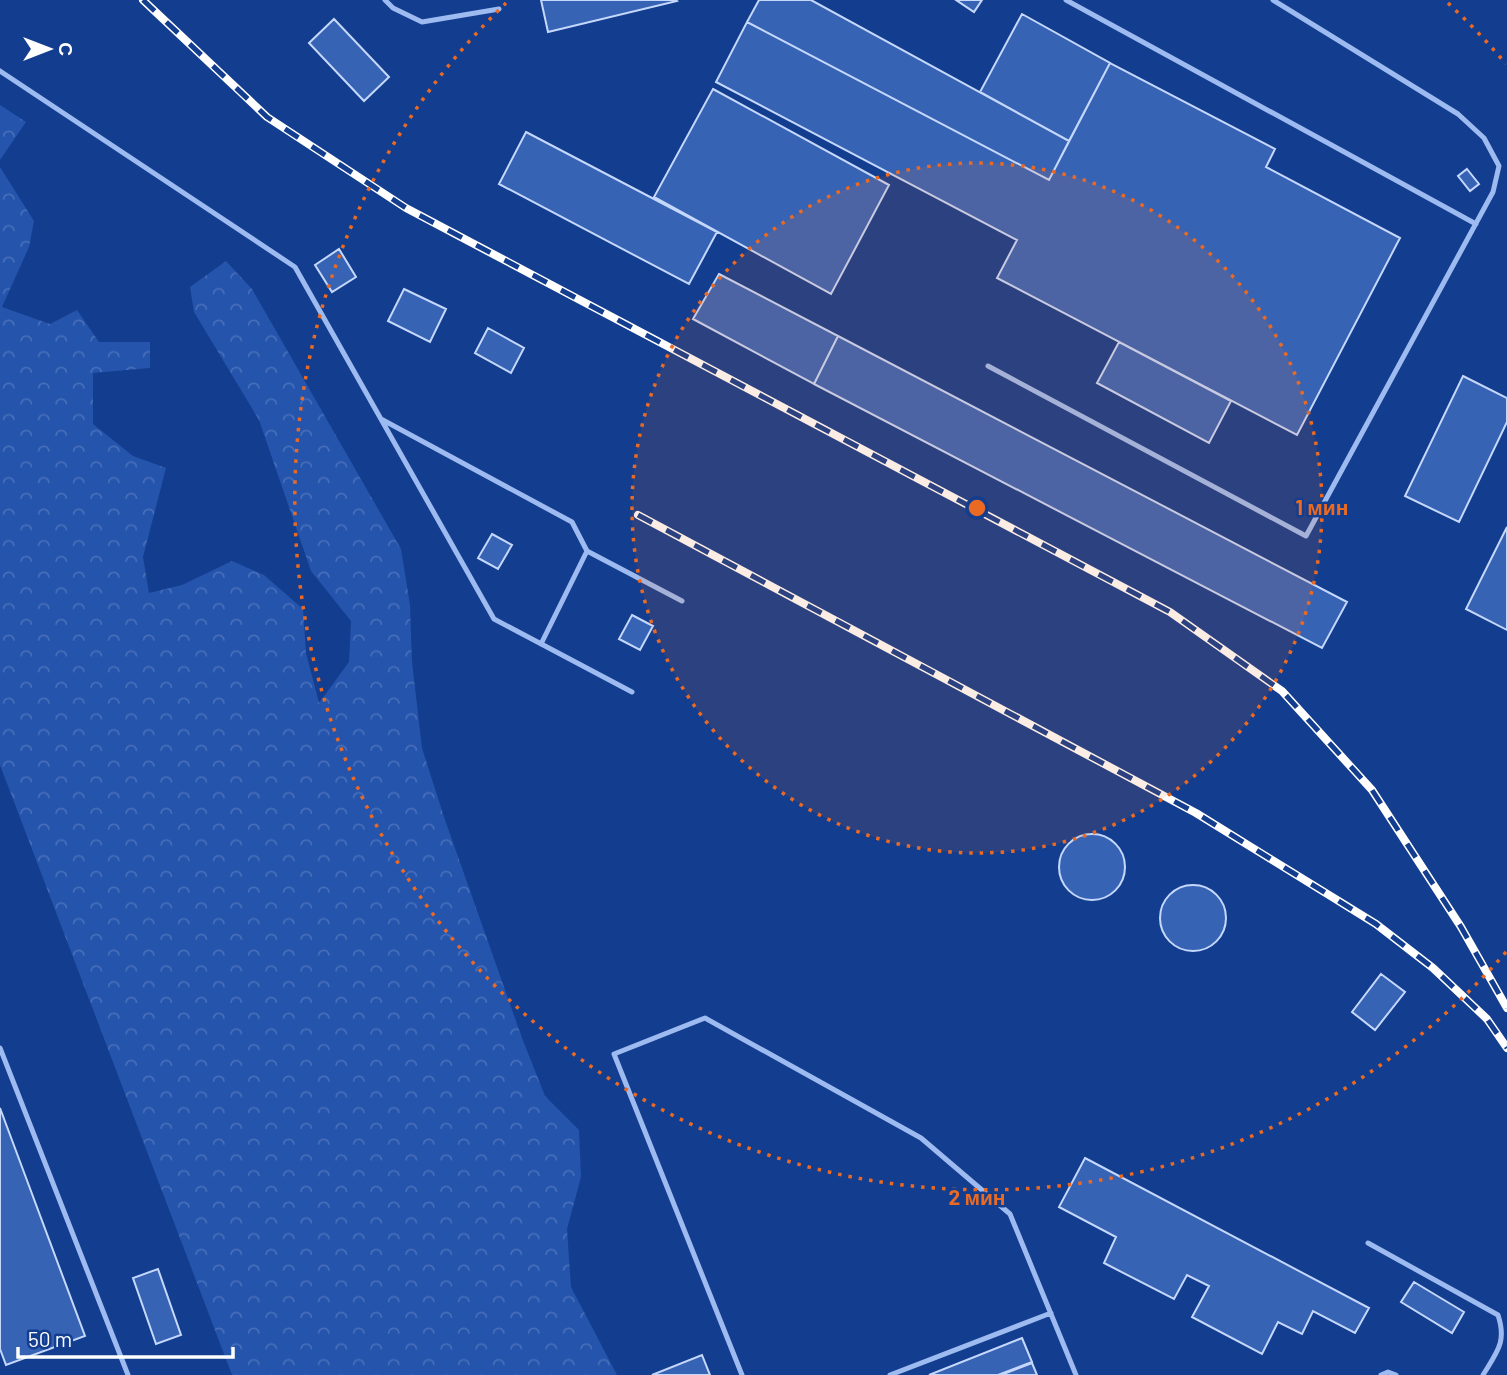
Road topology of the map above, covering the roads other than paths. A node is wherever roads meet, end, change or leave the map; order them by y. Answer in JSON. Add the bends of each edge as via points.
{"nodes":[{"id":1,"x":385,"y":0,"type":"edge"},
{"id":2,"x":1066,"y":0,"type":"edge"},
{"id":3,"x":1273,"y":0,"type":"edge"},
{"id":4,"x":499,"y":9,"type":"dead end"},
{"id":5,"x":0,"y":71,"type":"edge"},
{"id":6,"x":1499,"y":166,"type":"junction"},
{"id":7,"x":1507,"y":171,"type":"edge"},
{"id":8,"x":1476,"y":225,"type":"junction"},
{"id":9,"x":988,"y":366,"type":"dead end"},
{"id":10,"x":381,"y":419,"type":"junction"},
{"id":11,"x":587,"y":551,"type":"junction"},
{"id":12,"x":682,"y":601,"type":"dead end"},
{"id":13,"x":541,"y":644,"type":"junction"},
{"id":14,"x":632,"y":692,"type":"dead end"},
{"id":15,"x":0,"y":1048,"type":"edge"},
{"id":16,"x":1368,"y":1244,"type":"dead end"},
{"id":17,"x":1051,"y":1313,"type":"junction"},
{"id":18,"x":128,"y":1375,"type":"edge"},
{"id":19,"x":742,"y":1375,"type":"edge"},
{"id":20,"x":890,"y":1375,"type":"edge"},
{"id":21,"x":1076,"y":1375,"type":"edge"},
{"id":22,"x":1381,"y":1375,"type":"edge"},
{"id":23,"x":1396,"y":1375,"type":"edge"},
{"id":24,"x":1483,"y":1375,"type":"edge"}],
"edges":[{"from":1,"to":4,"type":"lane","via":[[422,22]]},
{"from":2,"to":8,"type":"lane"},
{"from":3,"to":6,"type":"lane","via":[[1458,114],[1484,138]]},
{"from":5,"to":10,"type":"lane","via":[[295,267]]},
{"from":6,"to":7,"type":"lane"},
{"from":6,"to":8,"type":"lane","via":[[1493,192]]},
{"from":8,"to":9,"type":"lane","via":[[1306,536]]},
{"from":10,"to":11,"type":"lane","via":[[572,522]]},
{"from":10,"to":13,"type":"lane","via":[[494,619]]},
{"from":11,"to":12,"type":"lane"},
{"from":11,"to":13,"type":"lane"},
{"from":13,"to":14,"type":"lane"},
{"from":15,"to":18,"type":"lane"},
{"from":16,"to":24,"type":"lane","via":[[1498,1315],[1504,1328],[1503,1343]]},
{"from":17,"to":19,"type":"lane","via":[[1010,1214],[921,1138],[705,1018],[614,1054]]},
{"from":17,"to":20,"type":"lane"},
{"from":17,"to":21,"type":"lane"},
{"from":22,"to":23,"type":"lane"}]}
